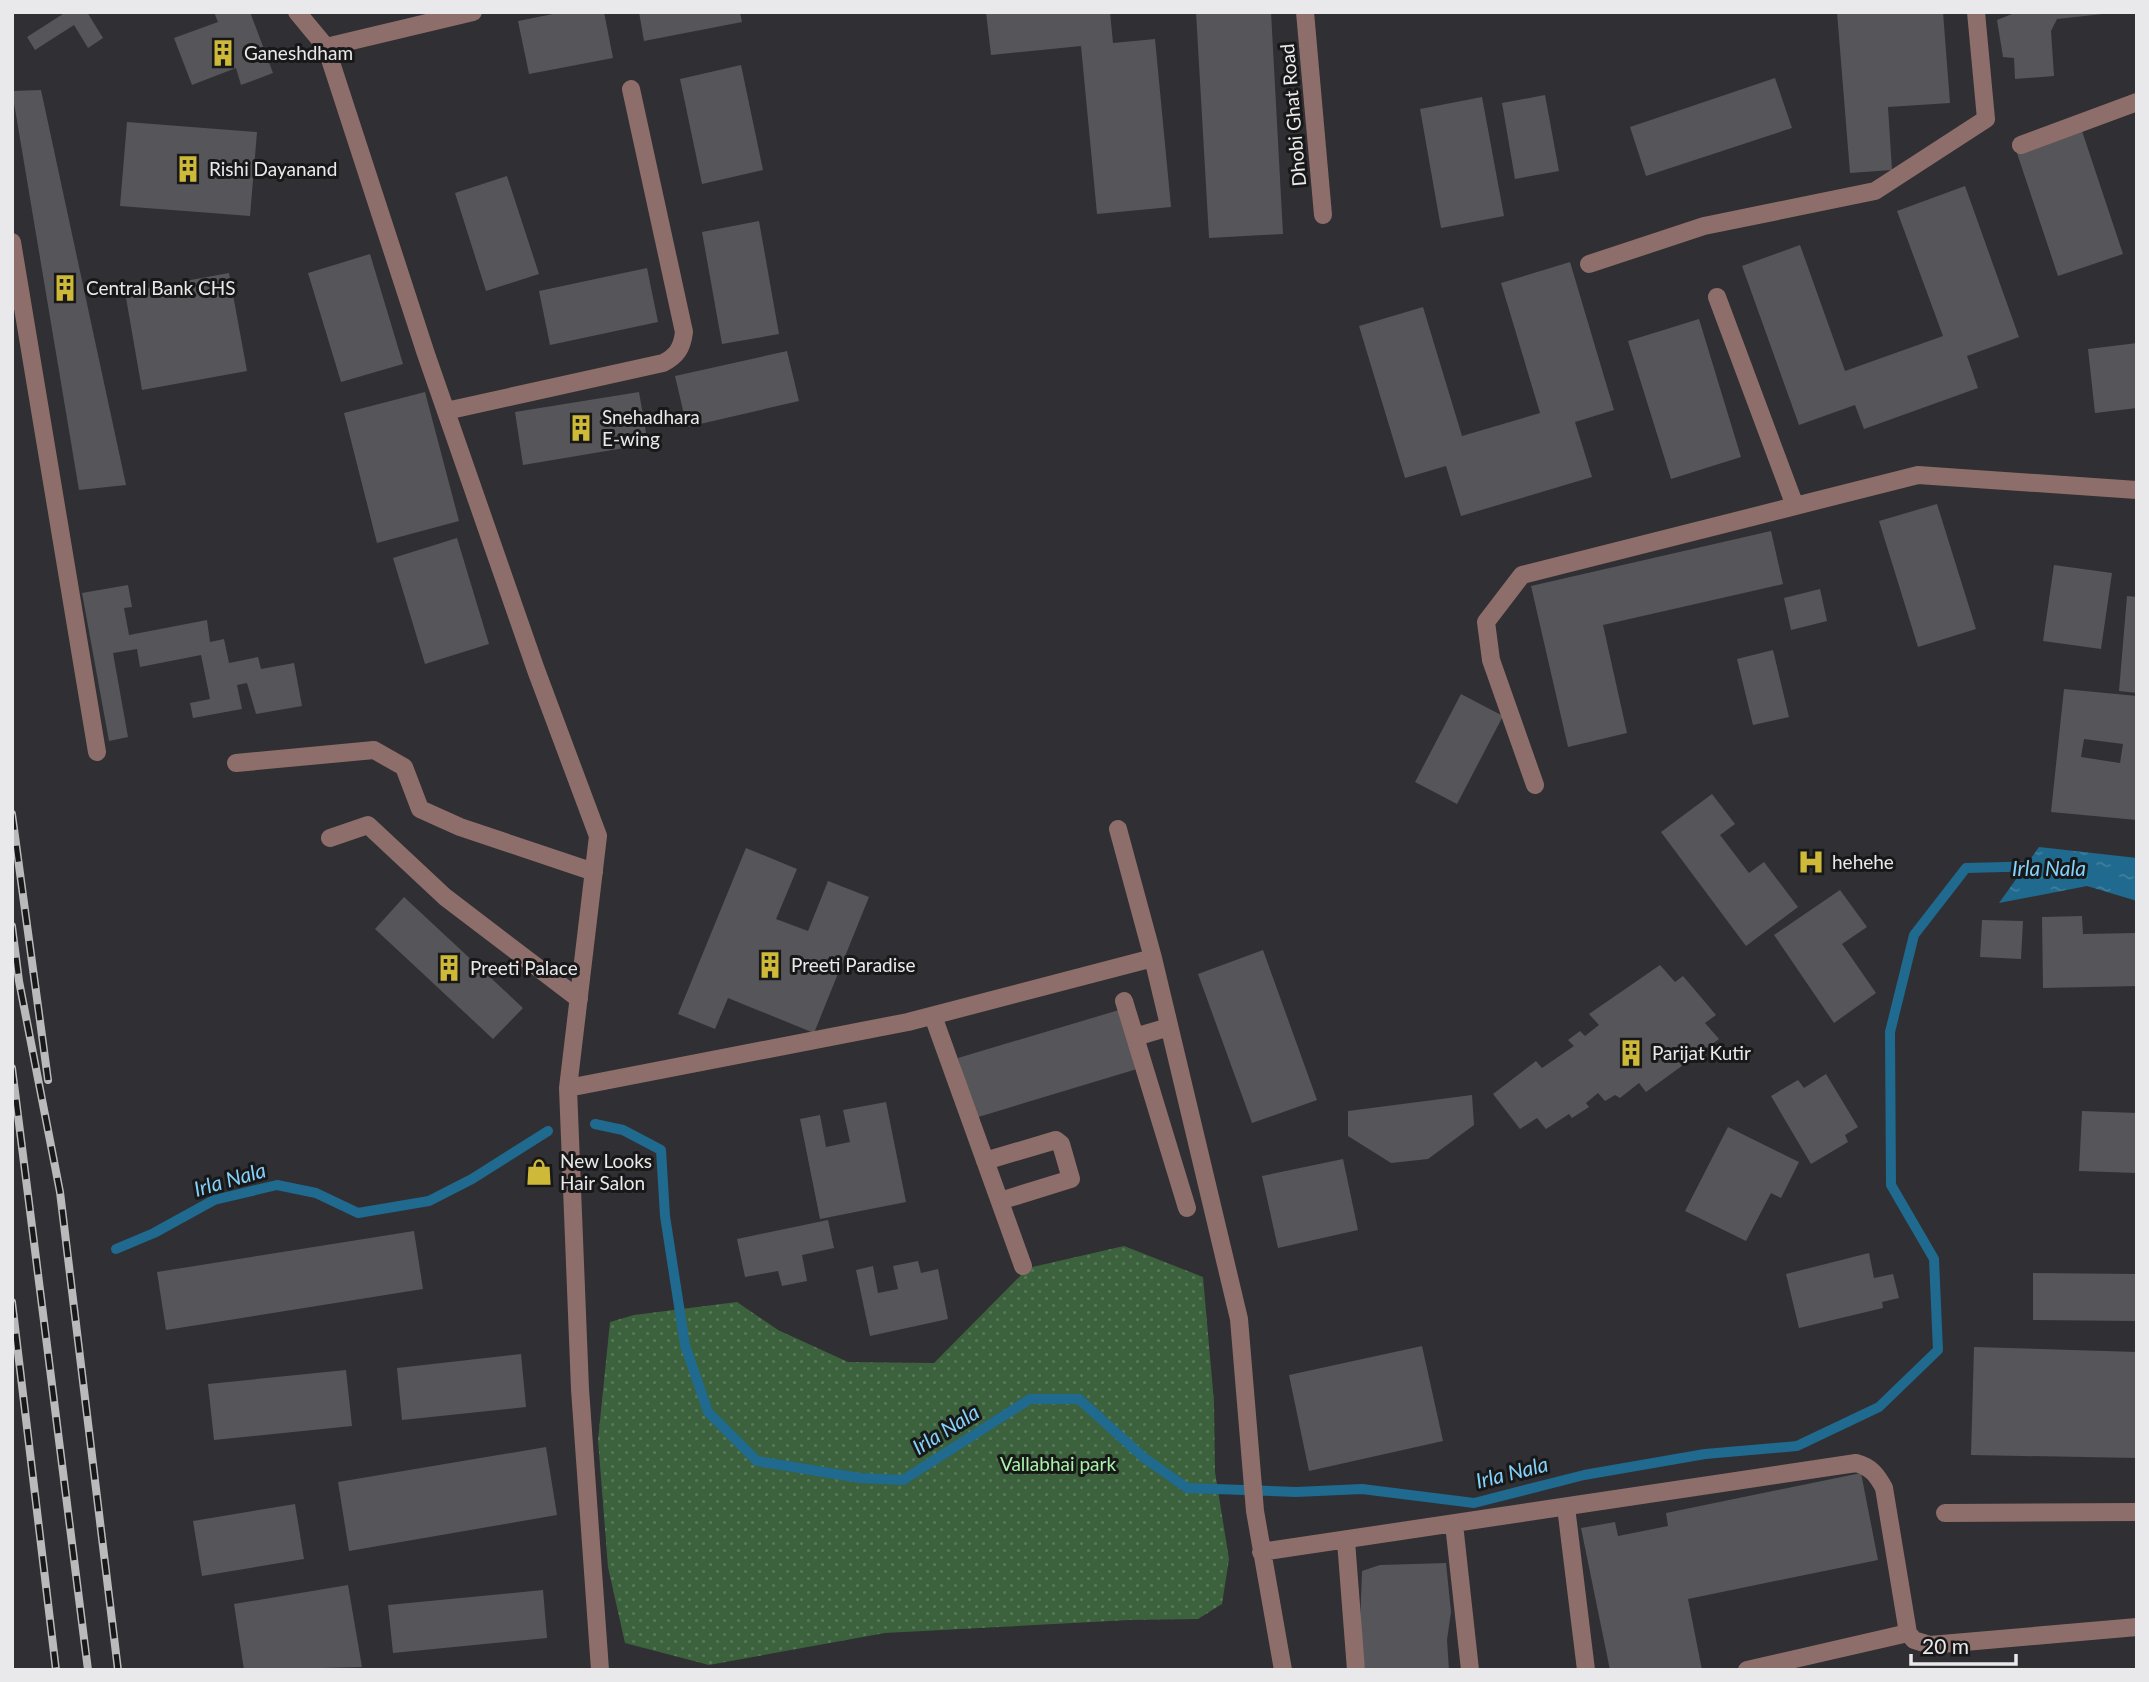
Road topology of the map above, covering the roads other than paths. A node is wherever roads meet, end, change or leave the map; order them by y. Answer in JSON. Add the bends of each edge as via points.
{"nodes":[{"id":1,"x":297,"y":12,"type":"edge"},
{"id":2,"x":473,"y":12,"type":"edge"},
{"id":3,"x":1305,"y":12,"type":"edge"},
{"id":4,"x":1976,"y":12,"type":"edge"},
{"id":5,"x":326,"y":47,"type":"junction"},
{"id":6,"x":631,"y":89,"type":"dead end"},
{"id":7,"x":2137,"y":102,"type":"edge"},
{"id":8,"x":2021,"y":145,"type":"dead end"},
{"id":9,"x":1323,"y":215,"type":"dead end"},
{"id":10,"x":12,"y":242,"type":"edge"},
{"id":11,"x":1589,"y":264,"type":"dead end"},
{"id":12,"x":1717,"y":297,"type":"dead end"},
{"id":13,"x":446,"y":411,"type":"junction"},
{"id":14,"x":2137,"y":491,"type":"edge"},
{"id":15,"x":1796,"y":506,"type":"junction"},
{"id":16,"x":97,"y":752,"type":"dead end"},
{"id":17,"x":236,"y":763,"type":"dead end"},
{"id":18,"x":1535,"y":785,"type":"dead end"},
{"id":19,"x":1118,"y":829,"type":"dead end"},
{"id":20,"x":330,"y":838,"type":"dead end"},
{"id":21,"x":594,"y":872,"type":"junction"},
{"id":22,"x":1153,"y":958,"type":"junction"},
{"id":23,"x":579,"y":999,"type":"junction"},
{"id":24,"x":1124,"y":1000,"type":"dead end"},
{"id":25,"x":933,"y":1016,"type":"junction"},
{"id":26,"x":1169,"y":1027,"type":"junction"},
{"id":27,"x":1135,"y":1037,"type":"junction"},
{"id":28,"x":568,"y":1088,"type":"junction"},
{"id":29,"x":985,"y":1161,"type":"junction"},
{"id":30,"x":1202,"y":1164,"type":"junction"},
{"id":31,"x":1176,"y":1171,"type":"junction"},
{"id":32,"x":1208,"y":1188,"type":"junction"},
{"id":33,"x":1000,"y":1201,"type":"junction"},
{"id":34,"x":1023,"y":1266,"type":"dead end"},
{"id":35,"x":1566,"y":1507,"type":"junction"},
{"id":36,"x":2137,"y":1512,"type":"edge"},
{"id":37,"x":1945,"y":1513,"type":"dead end"},
{"id":38,"x":1454,"y":1524,"type":"junction"},
{"id":39,"x":1346,"y":1541,"type":"junction"},
{"id":40,"x":1261,"y":1552,"type":"junction"},
{"id":41,"x":2137,"y":1627,"type":"edge"},
{"id":42,"x":1908,"y":1633,"type":"junction"},
{"id":43,"x":600,"y":1670,"type":"edge"},
{"id":44,"x":1283,"y":1670,"type":"edge"},
{"id":45,"x":1356,"y":1670,"type":"edge"},
{"id":46,"x":1470,"y":1670,"type":"edge"},
{"id":47,"x":1586,"y":1670,"type":"edge"},
{"id":48,"x":1747,"y":1670,"type":"edge"}],
"edges":[{"from":1,"to":5,"type":"street"},
{"from":2,"to":5,"type":"street"},
{"from":3,"to":9,"type":"street","name":"Dhobi Ghat Road"},
{"from":4,"to":11,"type":"street","via":[[1986,119],[1875,191],[1704,226]]},
{"from":5,"to":13,"type":"street"},
{"from":6,"to":13,"type":"street","via":[[684,332],[680,349],[663,363]]},
{"from":7,"to":8,"type":"street"},
{"from":10,"to":16,"type":"street"},
{"from":12,"to":15,"type":"street"},
{"from":13,"to":21,"type":"street","via":[[598,836]]},
{"from":14,"to":15,"type":"street","via":[[1918,475]]},
{"from":15,"to":18,"type":"street","via":[[1522,575],[1486,622],[1491,660]]},
{"from":17,"to":21,"type":"street","via":[[374,750],[404,767],[420,809]]},
{"from":19,"to":22,"type":"street"},
{"from":20,"to":23,"type":"street","via":[[368,825],[444,897]]},
{"from":21,"to":23,"type":"street"},
{"from":22,"to":25,"type":"street"},
{"from":22,"to":26,"type":"street"},
{"from":23,"to":28,"type":"street"},
{"from":24,"to":27,"type":"street"},
{"from":25,"to":28,"type":"street"},
{"from":25,"to":29,"type":"street"},
{"from":26,"to":27,"type":"street"},
{"from":26,"to":30,"type":"street"},
{"from":27,"to":31,"type":"street"},
{"from":28,"to":43,"type":"street","via":[[580,1389]]},
{"from":29,"to":33,"type":"street"},
{"from":29,"to":33,"type":"street","via":[[1053,1140],[1061,1144],[1071,1179]]},
{"from":30,"to":31,"type":"street"},
{"from":30,"to":32,"type":"street"},
{"from":31,"to":32,"type":"street","via":[[1185,1202]]},
{"from":32,"to":40,"type":"street","via":[[1240,1320],[1244,1406]]},
{"from":33,"to":34,"type":"street"},
{"from":35,"to":38,"type":"street"},
{"from":35,"to":42,"type":"street","via":[[1856,1463],[1867,1466],[1884,1488]]},
{"from":35,"to":47,"type":"street"},
{"from":36,"to":37,"type":"street"},
{"from":38,"to":39,"type":"street"},
{"from":38,"to":46,"type":"street"},
{"from":39,"to":40,"type":"street"},
{"from":39,"to":45,"type":"street"},
{"from":40,"to":44,"type":"street"},
{"from":41,"to":42,"type":"street","via":[[1930,1646]]},
{"from":42,"to":48,"type":"street"}]}
